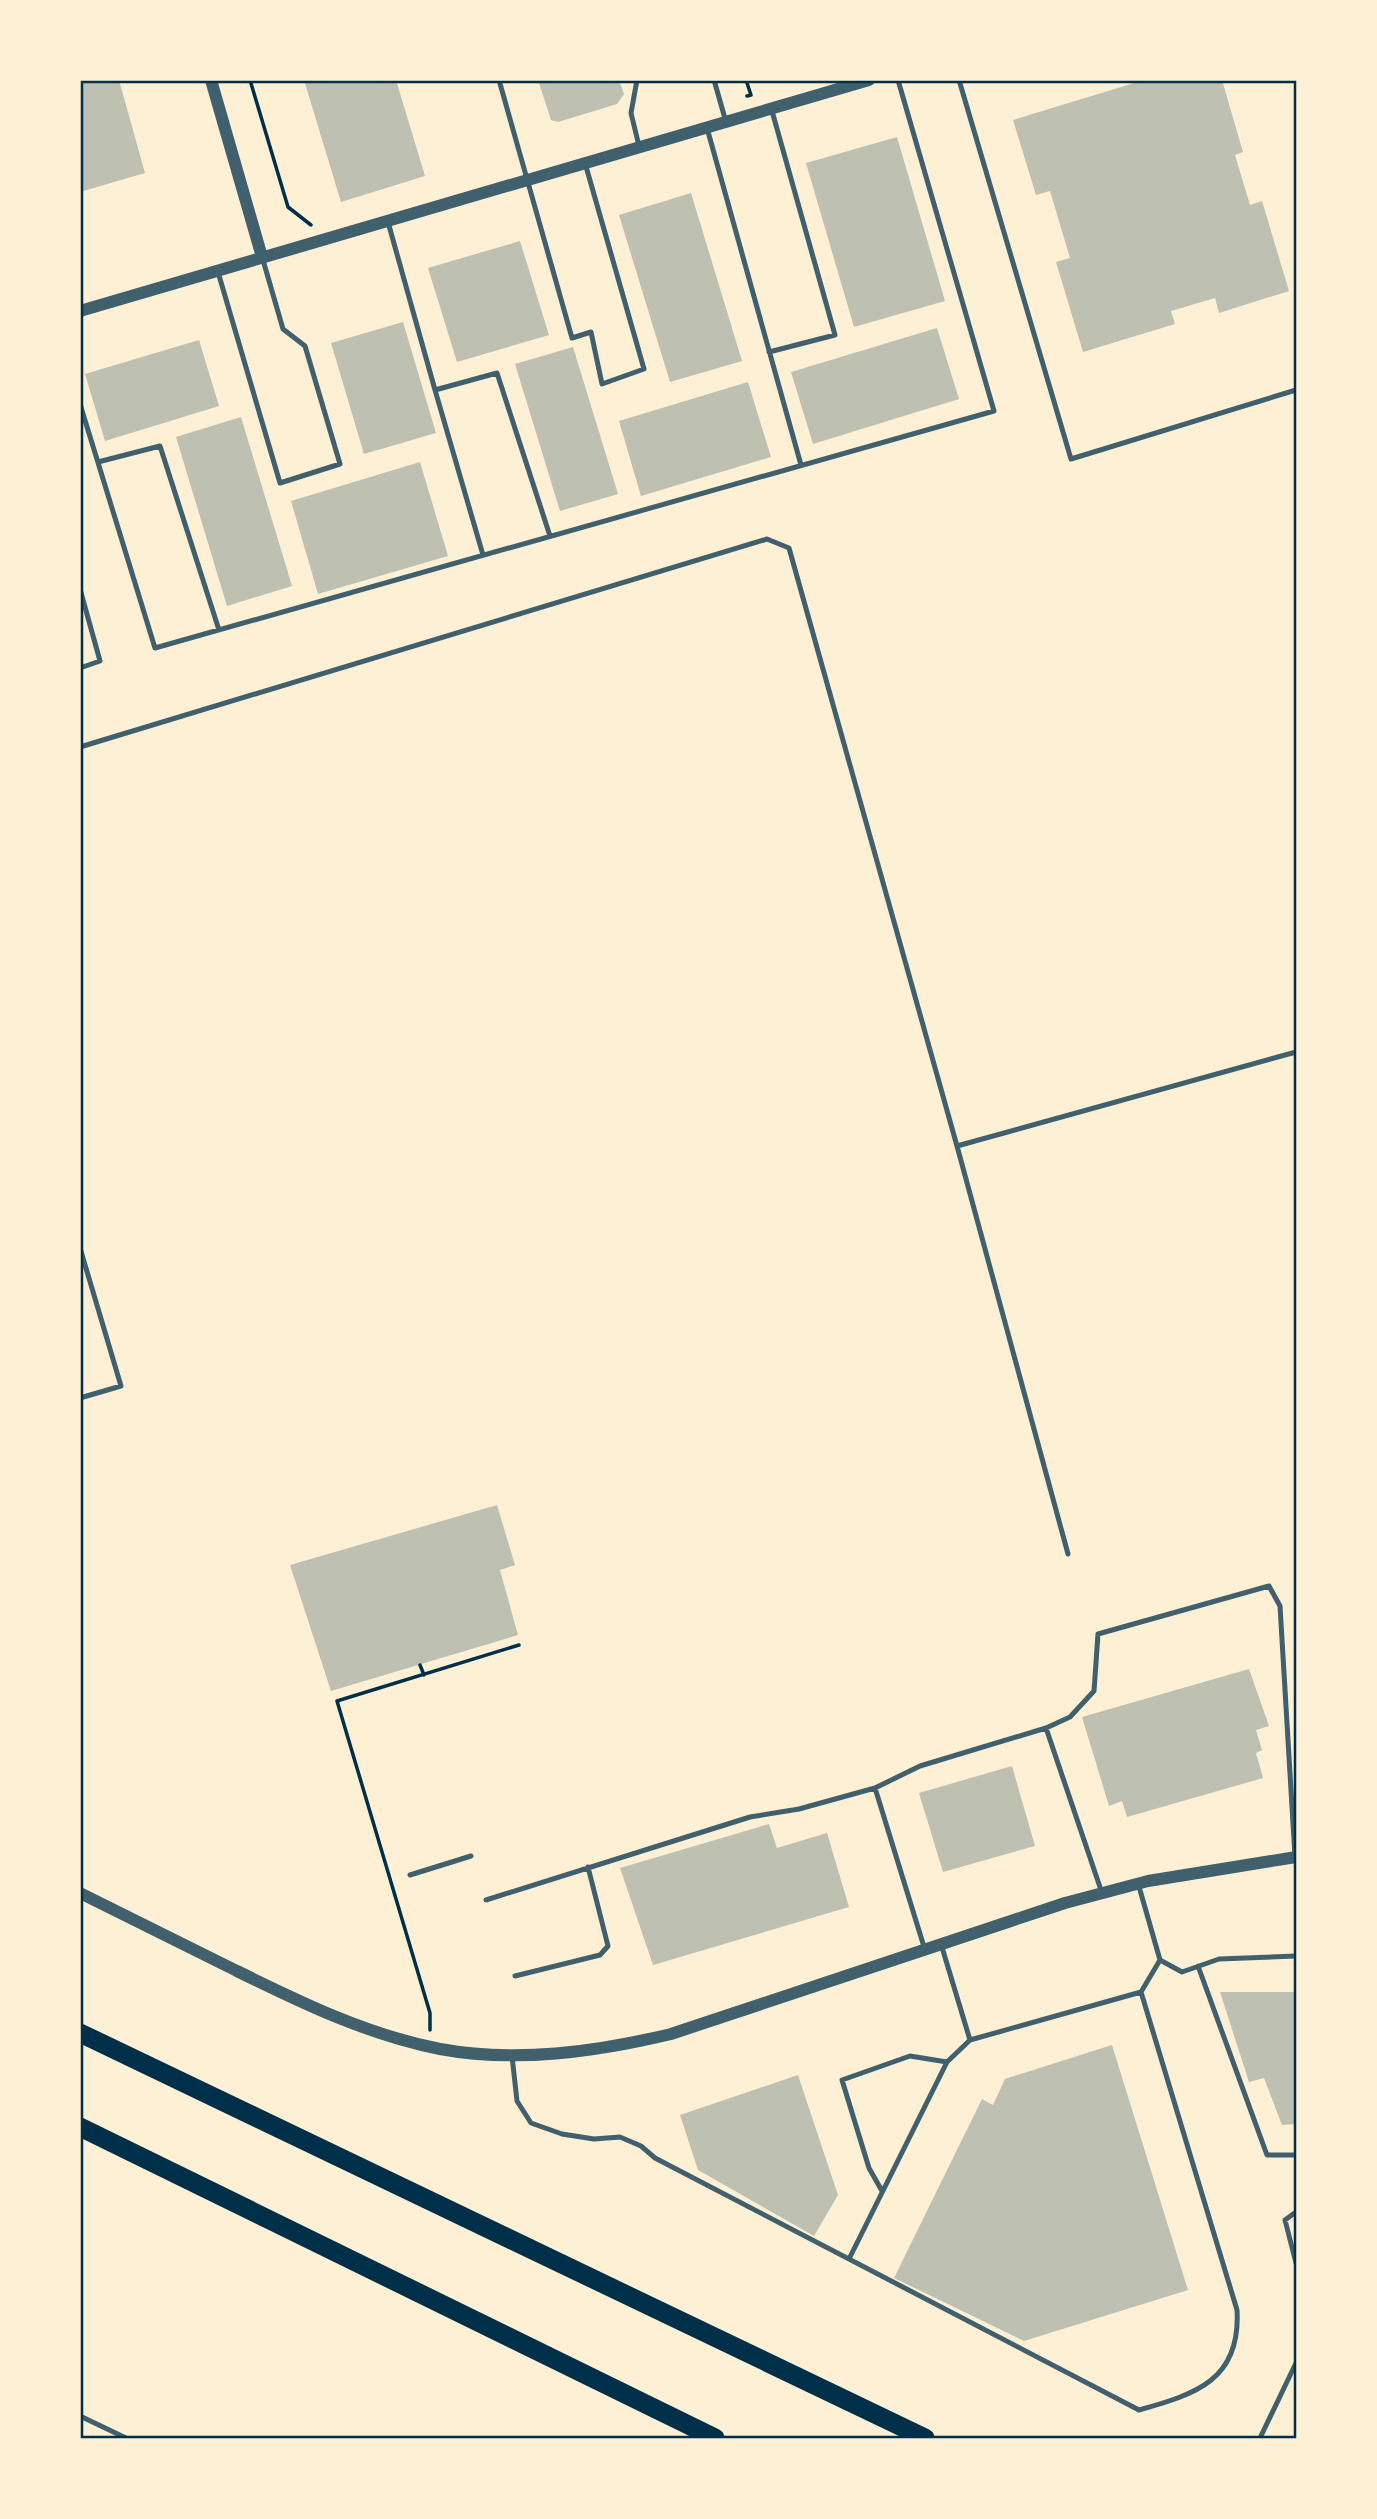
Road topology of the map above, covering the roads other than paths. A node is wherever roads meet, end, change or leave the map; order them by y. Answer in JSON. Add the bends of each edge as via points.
{"nodes":[{"id":1,"x":211,"y":80,"type":"edge"},
{"id":2,"x":499,"y":80,"type":"edge"},
{"id":3,"x":637,"y":80,"type":"edge"},
{"id":4,"x":714,"y":80,"type":"edge"},
{"id":5,"x":869,"y":80,"type":"edge"},
{"id":6,"x":898,"y":80,"type":"edge"},
{"id":7,"x":959,"y":80,"type":"edge"},
{"id":8,"x":772,"y":109,"type":"junction"},
{"id":9,"x":726,"y":122,"type":"junction"},
{"id":10,"x":707,"y":128,"type":"junction"},
{"id":11,"x":639,"y":148,"type":"junction"},
{"id":12,"x":584,"y":163,"type":"junction"},
{"id":13,"x":527,"y":180,"type":"junction"},
{"id":14,"x":388,"y":221,"type":"junction"},
{"id":15,"x":262,"y":257,"type":"junction"},
{"id":16,"x":218,"y":270,"type":"junction"},
{"id":17,"x":80,"y":311,"type":"edge"},
{"id":18,"x":769,"y":352,"type":"junction"},
{"id":19,"x":435,"y":390,"type":"junction"},
{"id":20,"x":1297,"y":390,"type":"edge"},
{"id":21,"x":80,"y":404,"type":"edge"},
{"id":22,"x":98,"y":462,"type":"junction"},
{"id":23,"x":801,"y":465,"type":"junction"},
{"id":24,"x":550,"y":536,"type":"junction"},
{"id":25,"x":483,"y":555,"type":"junction"},
{"id":26,"x":80,"y":589,"type":"edge"},
{"id":27,"x":219,"y":629,"type":"junction"},
{"id":28,"x":80,"y":668,"type":"edge"},
{"id":29,"x":80,"y":747,"type":"edge"},
{"id":30,"x":1297,"y":1052,"type":"edge"},
{"id":31,"x":957,"y":1146,"type":"junction"},
{"id":32,"x":80,"y":1248,"type":"edge"},
{"id":33,"x":80,"y":1398,"type":"edge"},
{"id":34,"x":1068,"y":1554,"type":"dead end"},
{"id":35,"x":1046,"y":1728,"type":"junction"},
{"id":36,"x":874,"y":1788,"type":"junction"},
{"id":37,"x":471,"y":1856,"type":"dead end"},
{"id":38,"x":1296,"y":1857,"type":"edge"},
{"id":39,"x":588,"y":1867,"type":"junction"},
{"id":40,"x":410,"y":1874,"type":"dead end"},
{"id":41,"x":1138,"y":1883,"type":"junction"},
{"id":42,"x":80,"y":1893,"type":"edge"},
{"id":43,"x":1102,"y":1893,"type":"junction"},
{"id":44,"x":486,"y":1900,"type":"dead end"},
{"id":45,"x":941,"y":1944,"type":"junction"},
{"id":46,"x":925,"y":1950,"type":"junction"},
{"id":47,"x":1297,"y":1956,"type":"edge"},
{"id":48,"x":1160,"y":1960,"type":"junction"},
{"id":49,"x":1198,"y":1966,"type":"junction"},
{"id":50,"x":515,"y":1976,"type":"dead end"},
{"id":51,"x":1141,"y":1992,"type":"junction"},
{"id":52,"x":80,"y":2033,"type":"edge"},
{"id":53,"x":970,"y":2040,"type":"junction"},
{"id":54,"x":512,"y":2056,"type":"junction"},
{"id":55,"x":947,"y":2062,"type":"junction"},
{"id":56,"x":80,"y":2127,"type":"edge"},
{"id":57,"x":1297,"y":2155,"type":"edge"},
{"id":58,"x":882,"y":2192,"type":"junction"},
{"id":59,"x":1297,"y":2212,"type":"edge"},
{"id":60,"x":849,"y":2259,"type":"junction"},
{"id":61,"x":1297,"y":2263,"type":"edge"},
{"id":62,"x":1297,"y":2363,"type":"edge"},
{"id":63,"x":80,"y":2416,"type":"edge"},
{"id":64,"x":126,"y":2438,"type":"edge"},
{"id":65,"x":715,"y":2438,"type":"edge"},
{"id":66,"x":925,"y":2438,"type":"edge"},
{"id":67,"x":1261,"y":2438,"type":"edge"}],
"edges":[{"from":1,"to":15,"type":"street"},
{"from":2,"to":13,"type":"lane"},
{"from":3,"to":11,"type":"lane","via":[[631,113]]},
{"from":4,"to":9,"type":"lane"},
{"from":5,"to":8,"type":"street"},
{"from":6,"to":23,"type":"lane","via":[[994,411]]},
{"from":7,"to":20,"type":"lane","via":[[1071,459]]},
{"from":8,"to":9,"type":"street"},
{"from":8,"to":18,"type":"lane","via":[[835,335]]},
{"from":9,"to":10,"type":"street"},
{"from":10,"to":11,"type":"street"},
{"from":10,"to":18,"type":"lane"},
{"from":11,"to":12,"type":"street"},
{"from":12,"to":13,"type":"street"},
{"from":12,"to":13,"type":"lane","via":[[644,369],[602,384],[591,332],[572,338]]},
{"from":13,"to":14,"type":"street"},
{"from":14,"to":15,"type":"street"},
{"from":14,"to":19,"type":"lane"},
{"from":15,"to":16,"type":"street"},
{"from":15,"to":16,"type":"lane","via":[[283,328],[305,346],[340,464],[280,483]]},
{"from":16,"to":17,"type":"street"},
{"from":18,"to":23,"type":"lane"},
{"from":19,"to":24,"type":"lane","via":[[497,373]]},
{"from":19,"to":25,"type":"lane"},
{"from":21,"to":22,"type":"lane"},
{"from":22,"to":27,"type":"lane","via":[[160,446]]},
{"from":22,"to":27,"type":"lane","via":[[155,648]]},
{"from":23,"to":24,"type":"lane"},
{"from":24,"to":25,"type":"lane"},
{"from":25,"to":27,"type":"lane"},
{"from":26,"to":28,"type":"lane","via":[[100,661]]},
{"from":29,"to":31,"type":"lane","via":[[767,539],[789,548]]},
{"from":30,"to":31,"type":"lane"},
{"from":31,"to":34,"type":"lane"},
{"from":32,"to":33,"type":"lane","via":[[121,1386]]},
{"from":35,"to":36,"type":"lane","via":[[920,1766]]},
{"from":35,"to":38,"type":"lane","via":[[1070,1717],[1094,1691],[1098,1634],[1269,1586],[1280,1606]]},
{"from":35,"to":43,"type":"lane"},
{"from":36,"to":39,"type":"lane","via":[[750,1817]]},
{"from":36,"to":46,"type":"lane"},
{"from":37,"to":40,"type":"lane"},
{"from":38,"to":41,"type":"street"},
{"from":39,"to":44,"type":"lane"},
{"from":39,"to":50,"type":"lane","via":[[608,1946],[600,1955]]},
{"from":41,"to":43,"type":"street"},
{"from":41,"to":48,"type":"lane"},
{"from":42,"to":54,"type":"street","via":[[314,2009],[374,2032],[429,2046]]},
{"from":43,"to":45,"type":"street"},
{"from":45,"to":46,"type":"street"},
{"from":45,"to":53,"type":"lane"},
{"from":46,"to":54,"type":"street","via":[[671,2034],[611,2048]]},
{"from":47,"to":49,"type":"lane","via":[[1219,1959]]},
{"from":48,"to":49,"type":"lane","via":[[1182,1972]]},
{"from":48,"to":51,"type":"lane"},
{"from":49,"to":57,"type":"lane","via":[[1267,2155]]},
{"from":51,"to":53,"type":"lane"},
{"from":51,"to":60,"type":"lane","via":[[1237,2310],[1232,2357],[1212,2379],[1184,2397],[1139,2410]]},
{"from":52,"to":66,"type":"highway"},
{"from":53,"to":55,"type":"lane"},
{"from":54,"to":60,"type":"lane","via":[[517,2101],[531,2123],[562,2134],[620,2137]]},
{"from":55,"to":58,"type":"lane"},
{"from":55,"to":58,"type":"lane","via":[[910,2056],[842,2080],[869,2168]]},
{"from":56,"to":65,"type":"highway"},
{"from":58,"to":60,"type":"lane"},
{"from":59,"to":61,"type":"lane","via":[[1285,2220]]},
{"from":62,"to":67,"type":"lane"},
{"from":63,"to":64,"type":"lane"}]}
